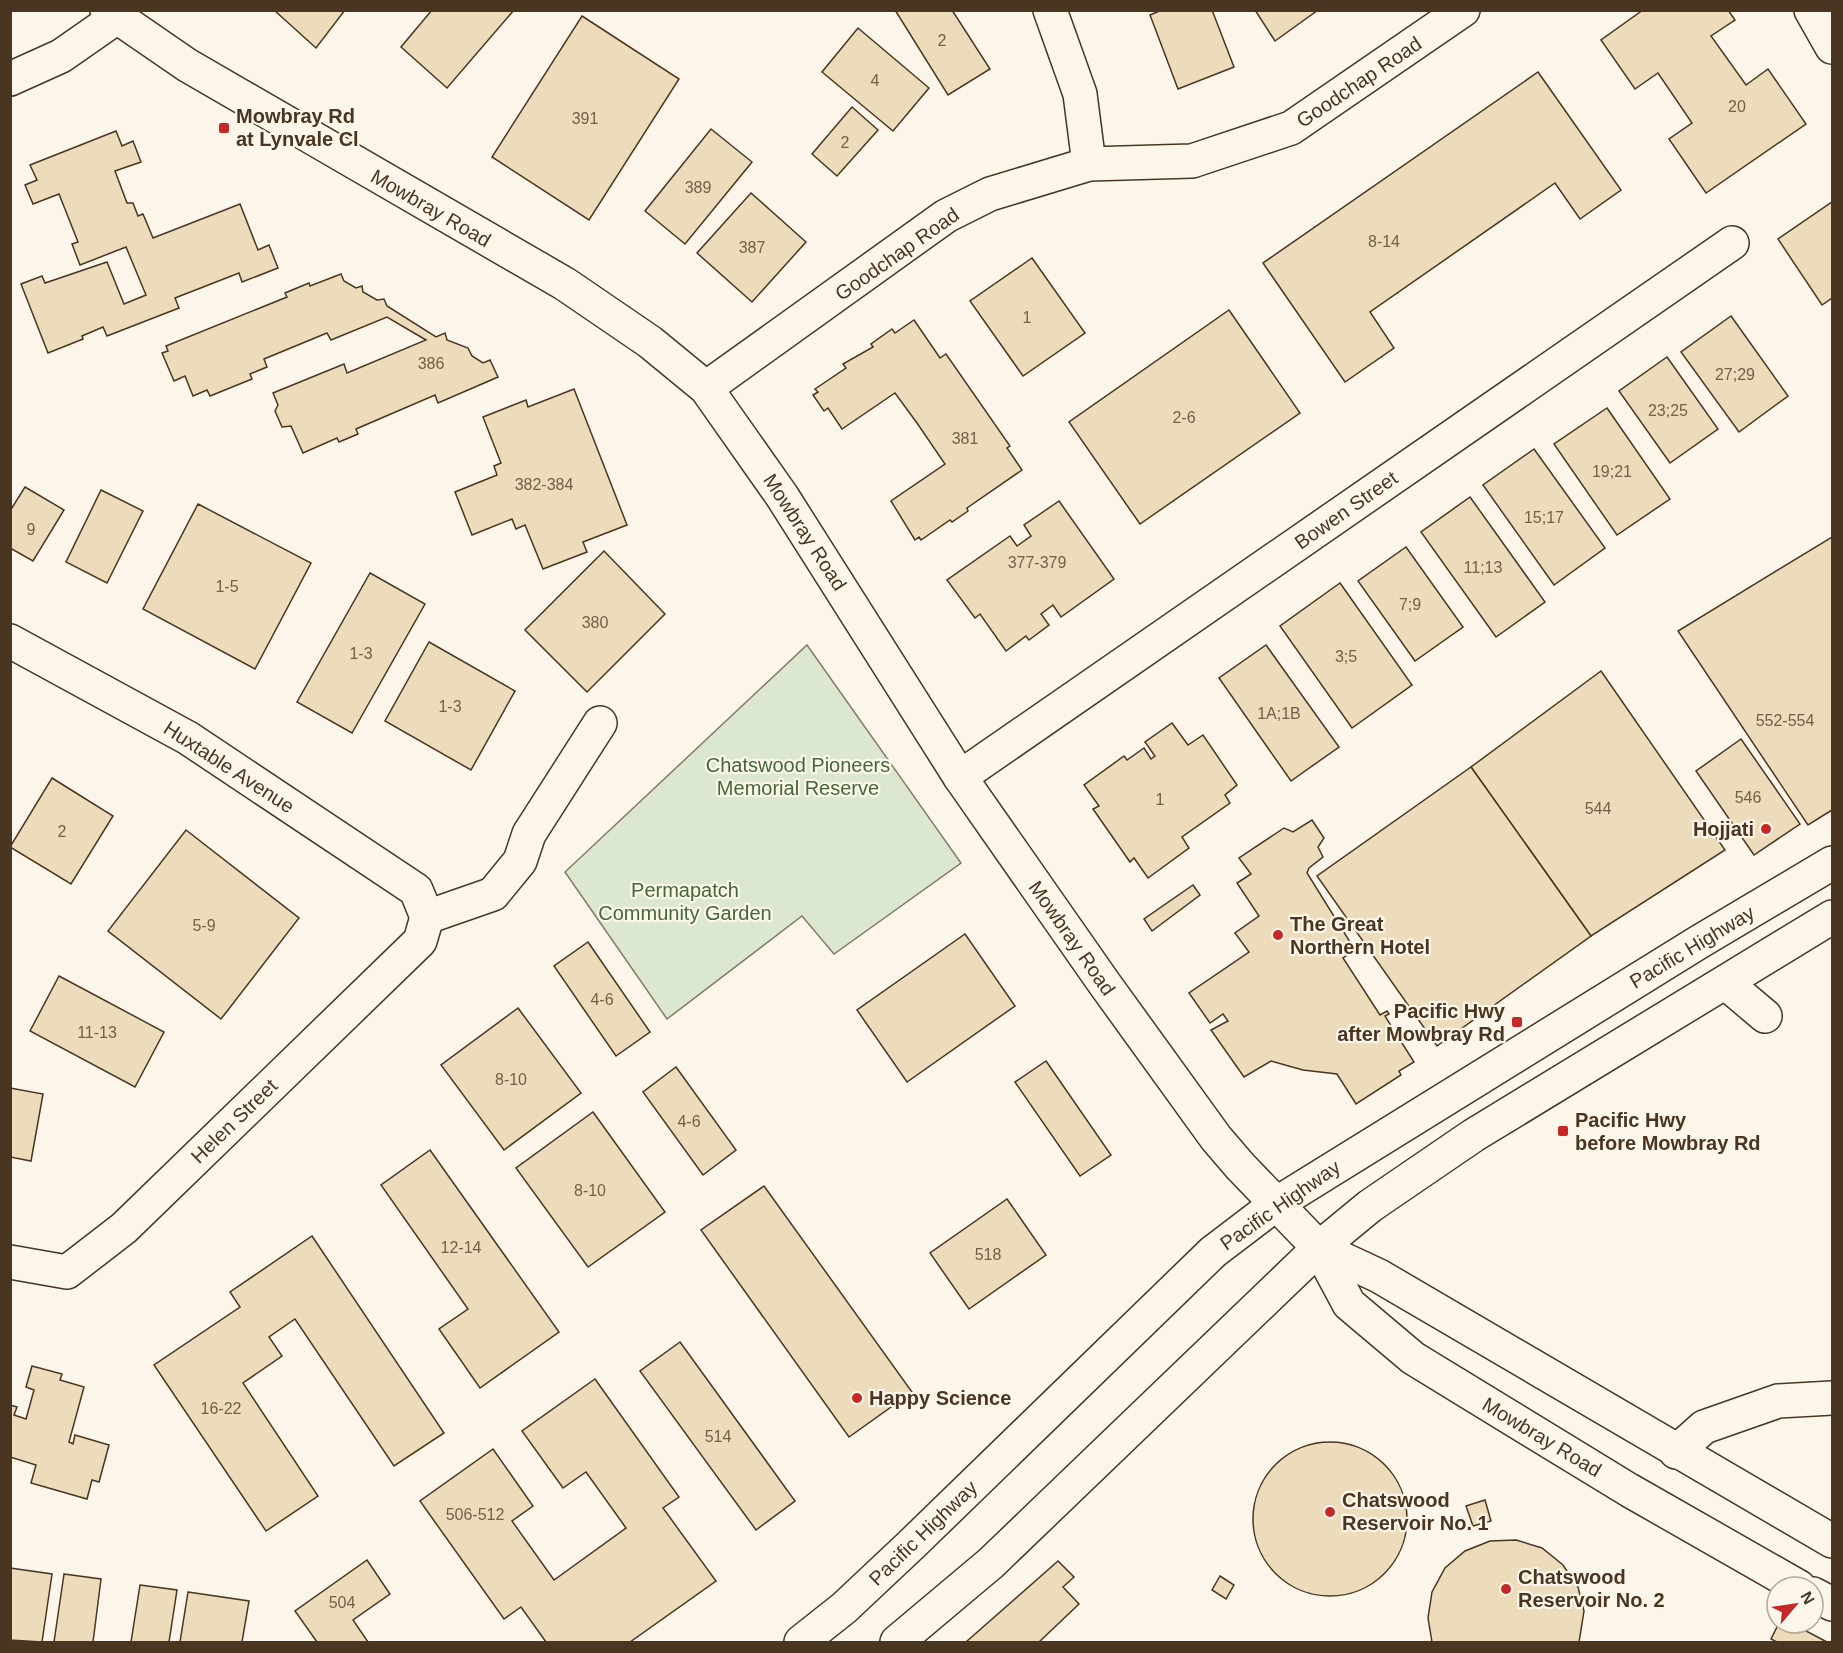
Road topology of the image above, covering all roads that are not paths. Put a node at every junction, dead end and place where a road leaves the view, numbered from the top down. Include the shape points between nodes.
1 (1050, 10) edge
2 (1463, 10) edge
3 (1811, 10) edge
4 (112, 14) edge
5 (1833, 48) edge
6 (10, 79) edge
7 (1089, 164) junction
8 (1732, 243) dead end
9 (706, 388) junction
10 (10, 641) edge
11 (600, 723) dead end
12 (960, 777) junction
13 (1833, 863) edge
14 (1833, 916) edge
15 (428, 917) junction
16 (1726, 983) junction
17 (1765, 1016) dead end
18 (1276, 1204) junction
19 (1320, 1248) junction
20 (10, 1262) edge
21 (1833, 1398) edge
22 (1676, 1452) junction
23 (1833, 1541) edge
24 (1778, 1575) edge
25 (801, 1642) edge
26 (897, 1642) edge

1 - 7 main road via 1080,94
2 - 7 main road, Goodchap Road via 1291,128 1192,161
3 - 5 main road
4 - 6 main road via 61,56
4 - 9 main road, Mowbray Road via 187,65 565,284 650,342
7 - 9 main road, Goodchap Road via 990,194 946,216
8 - 12 main road, Bowen Street
9 - 12 main road, Mowbray Road via 782,496
10 - 15 main road, Huxtable Avenue via 188,738 416,890
11 - 15 main road via 529,834 520,861 493,894
12 - 18 main road, Mowbray Road via 1210,1129
13 - 18 main road, Pacific Highway
14 - 16 main road
15 - 20 main road, Helen Street via 420,941 124,1228 67,1272
16 - 17 main road
16 - 19 main road via 1474,1135 1370,1206
18 - 19 main road, Mowbray Road
18 - 25 main road, Pacific Highway via 1213,1252 911,1545
19 - 22 main road, Mowbray Road via 1379,1276
19 - 24 main road, Mowbray Road via 1349,1304 1413,1358 1629,1490
19 - 26 main road via 991,1563
21 - 22 main road via 1778,1401 1704,1427
22 - 23 main road, Mowbray Road

